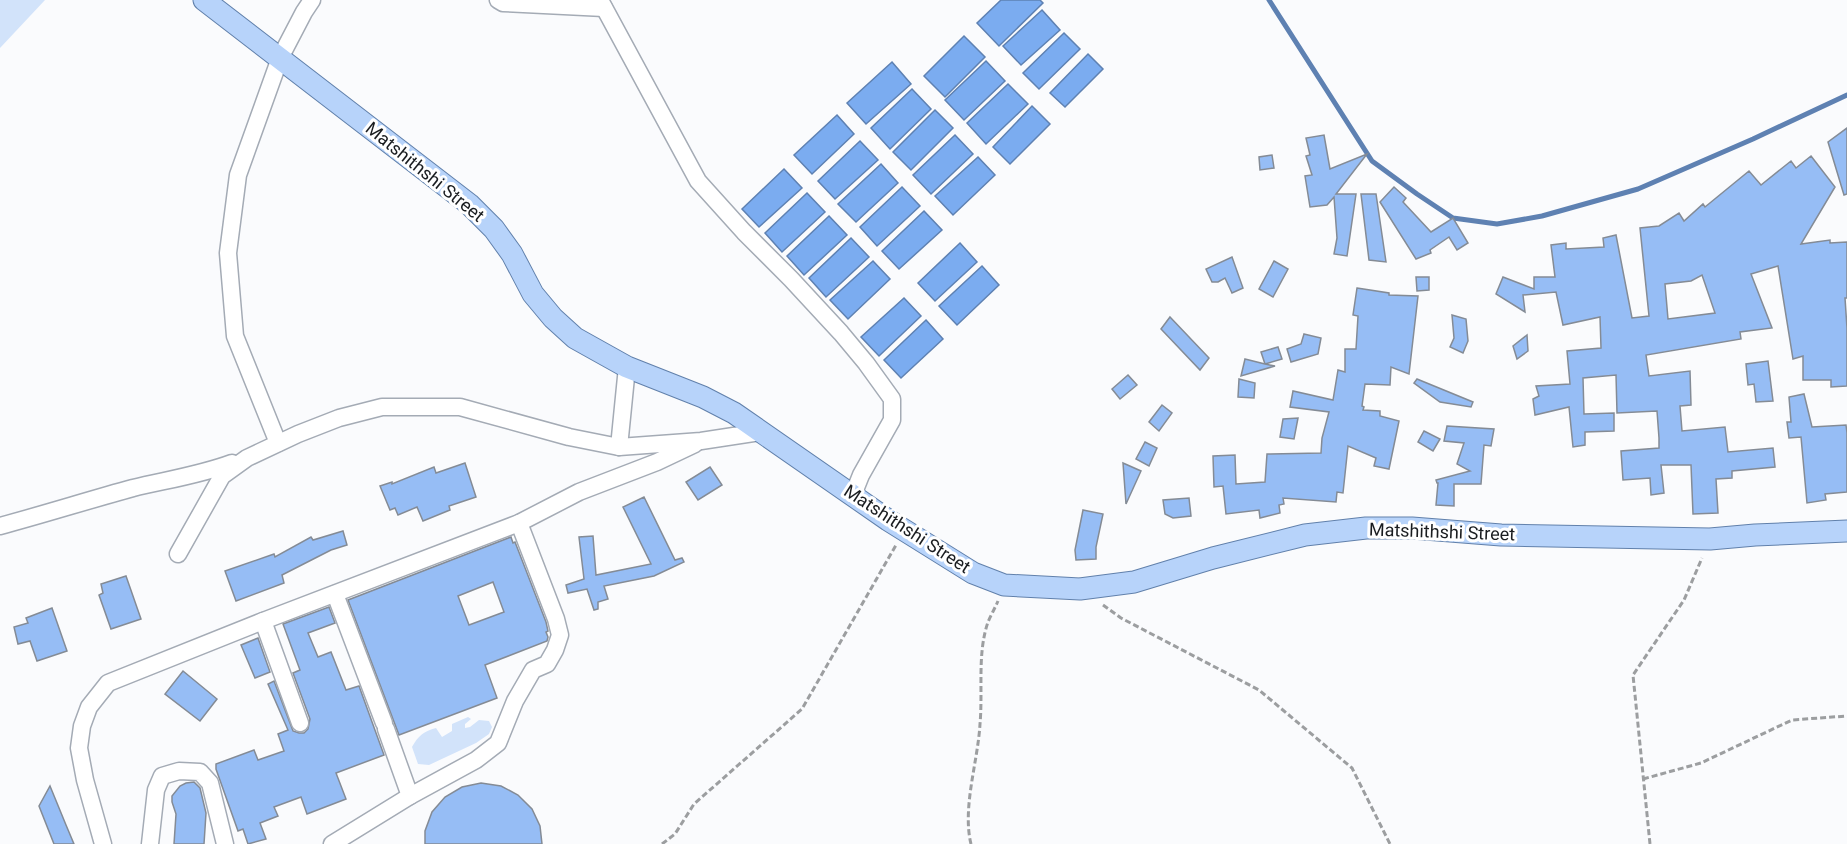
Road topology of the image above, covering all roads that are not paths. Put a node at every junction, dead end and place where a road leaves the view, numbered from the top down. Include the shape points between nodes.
1 (204, 0) edge
2 (312, 0) edge
3 (498, 0) edge
4 (602, 4) edge
5 (280, 58) junction
6 (627, 368) junction
7 (760, 432) junction
8 (701, 441) junction
9 (278, 444) junction
10 (619, 447) junction
11 (247, 458) junction
12 (853, 495) junction
13 (519, 523) junction
14 (0, 526) edge
15 (1847, 531) edge
16 (178, 554) dead end
17 (335, 594) junction
18 (263, 621) junction
19 (300, 723) dead end
20 (410, 796) junction
21 (103, 844) edge
22 (150, 844) edge
23 (225, 844) edge
24 (332, 844) edge

1 - 5 main road, Matshithshi Street
2 - 5 lane
3 - 4 lane
4 - 12 lane via 698,181 841,333 891,399 892,420
5 - 6 main road, Matshithshi Street via 469,204 494,229 533,294 553,318 575,338
5 - 9 lane via 238,175 228,253 235,336
6 - 7 main road, Matshithshi Street via 703,397
6 - 10 lane
7 - 8 lane
7 - 12 main road, Matshithshi Street
8 - 10 lane
8 - 13 lane via 579,492
9 - 10 lane via 339,418 382,407 460,407
9 - 11 lane
11 - 14 lane
11 - 16 lane via 222,476
12 - 15 main road, Matshithshi Street via 973,573 1004,585 1080,589 1134,582 1305,535 1366,528 1710,539
13 - 17 lane
13 - 20 lane via 556,619 560,635 555,650 547,664 533,670 498,743 476,760
17 - 18 lane
17 - 20 lane
18 - 19 lane
18 - 21 lane via 108,683 89,707 80,748
20 - 24 lane
22 - 23 lane via 156,790 162,776 179,771 200,772 210,783

